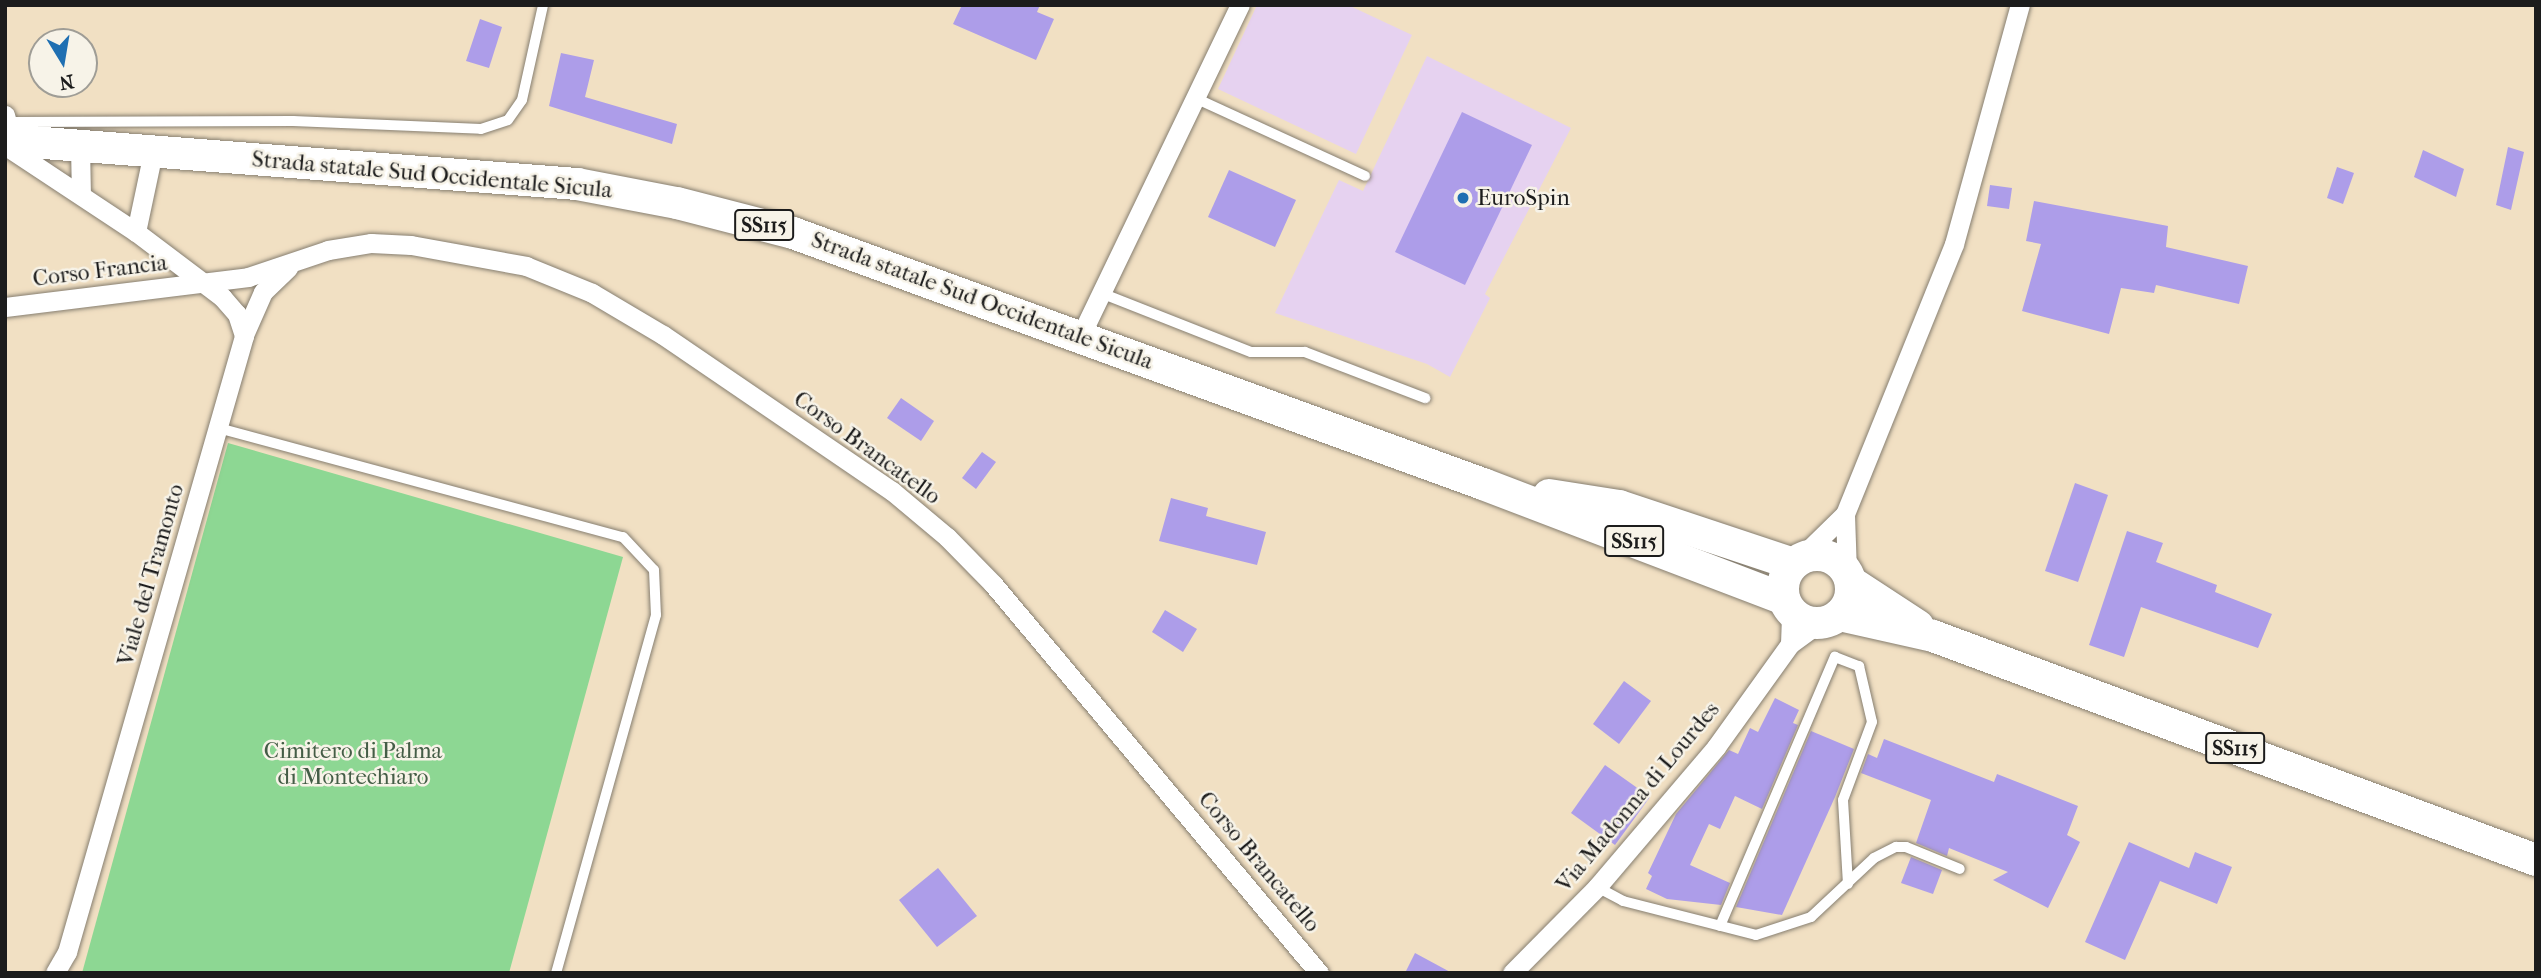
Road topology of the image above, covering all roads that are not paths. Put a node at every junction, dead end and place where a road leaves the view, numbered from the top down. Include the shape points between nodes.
1 (543, 5) edge
2 (1240, 5) edge
3 (2020, 5) edge
4 (1195, 98) junction
5 (8, 132) edge
6 (80, 145) junction
7 (153, 152) junction
8 (1365, 176) dead end
9 (81, 195) junction
10 (136, 232) junction
11 (308, 256) junction
12 (200, 279) junction
13 (1101, 293) junction
14 (5, 307) edge
15 (244, 336) junction
16 (1080, 337) junction
17 (1425, 398) dead end
18 (218, 428) junction
19 (1483, 484) junction
20 (1845, 514) junction
21 (1796, 562) junction
22 (1849, 577) junction
23 (1808, 612) junction
24 (1933, 636) junction
25 (1790, 644) junction
26 (2536, 860) edge
27 (1960, 869) dead end
28 (1848, 884) junction
29 (1597, 887) junction
30 (1720, 926) junction
31 (55, 973) edge
32 (556, 973) edge
33 (1320, 973) edge
34 (1512, 973) edge

1 - 5 lane via 522,100 508,120 481,129 293,121
2 - 4 street
3 - 20 street via 1954,244
4 - 8 lane
4 - 13 street
5 - 6 main road, Strada statale Sud Occidentale Sicula / SS115
5 - 9 street
6 - 7 main road, Strada statale Sud Occidentale Sicula / SS115
6 - 9 street
7 - 10 street
7 - 16 main road, Strada statale Sud Occidentale Sicula / SS115 via 577,184 677,203 793,233
9 - 10 street
10 - 12 street
11 - 12 street, Corso Francia via 248,277
11 - 15 street, Viale del Tramonto via 284,270 263,292
11 - 33 street, Corso Brancatello via 349,245 391,243 526,266 592,293 663,335 892,491 993,584
12 - 14 street, Corso Francia via 137,294
12 - 15 street via 231,305
13 - 16 street
13 - 17 lane via 1251,352 1306,352
15 - 18 street, Viale del Tramonto
16 - 19 main road, Strada statale Sud Occidentale Sicula / SS115
18 - 31 street, Viale del Tramonto via 68,952
18 - 32 lane via 623,537 654,570 656,615
19 - 21 main road, Strada statale Sud Occidentale Sicula / SS115 via 1619,506
19 - 23 main road, Strada statale Sud Occidentale Sicula / SS115
20 - 21 street
20 - 22 street
21 - 22 main road, Strada statale Sud Occidentale Sicula / SS115 via 1825,555
21 - 23 main road via 1785,577
22 - 23 main road via 1849,601
22 - 24 main road, Strada statale Sud Occidentale Sicula / SS115
23 - 24 main road, Strada statale Sud Occidentale Sicula / SS115
23 - 25 street
23 - 25 street, Via Madonna di Lourdes
24 - 26 main road, Strada statale Sud Occidentale Sicula / SS115
25 - 29 street, Via Madonna di Lourdes via 1716,747
27 - 28 lane via 1896,847 1874,858
28 - 30 lane via 1811,917 1783,930 1756,934
28 - 30 lane via 1843,800 1872,722 1859,666 1835,657
29 - 30 lane via 1623,901
29 - 34 street, Via Madonna di Lourdes

